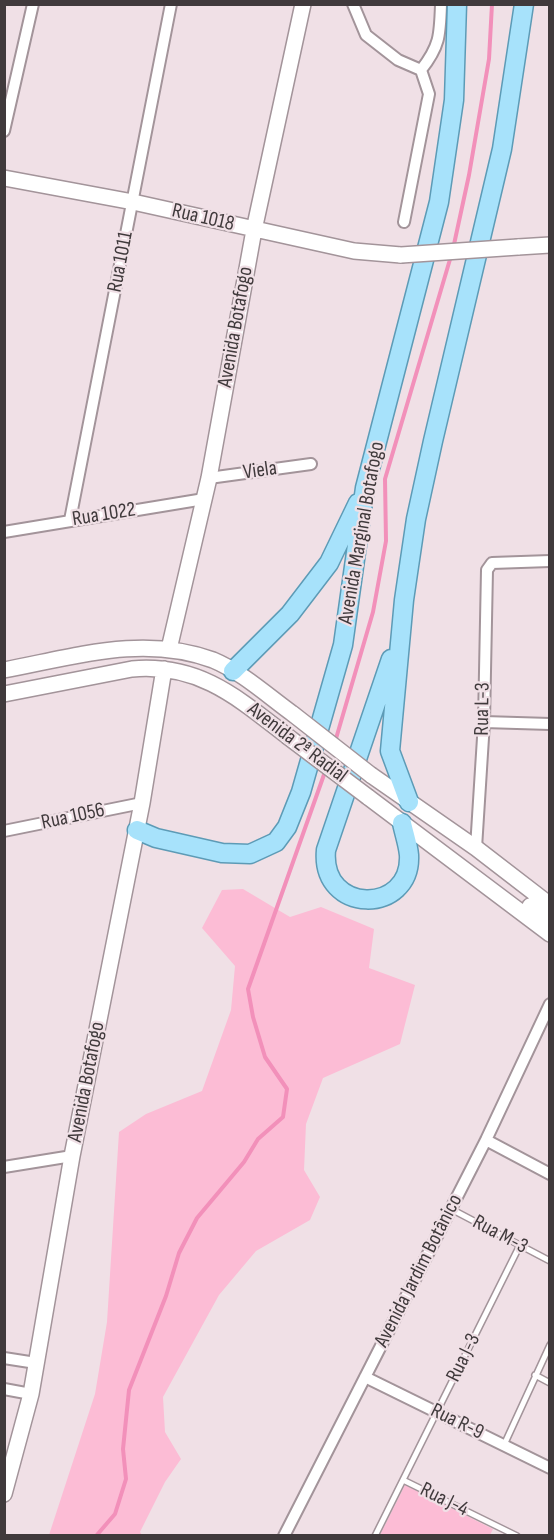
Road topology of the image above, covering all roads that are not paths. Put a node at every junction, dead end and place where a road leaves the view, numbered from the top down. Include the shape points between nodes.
1 (33, 4) edge
2 (171, 4) edge
3 (303, 4) edge
4 (353, 4) edge
5 (441, 4) edge
6 (457, 4) edge
7 (524, 4) edge
8 (421, 70) junction
9 (4, 132) edge
10 (4, 178) edge
11 (133, 201) junction
12 (404, 222) dead end
13 (254, 230) junction
14 (549, 244) edge
15 (311, 464) dead end
16 (209, 478) junction
17 (365, 488) junction
18 (204, 499) junction
19 (70, 520) junction
20 (4, 532) edge
21 (549, 561) edge
22 (399, 635) junction
23 (169, 649) junction
24 (164, 669) junction
25 (4, 670) edge
26 (233, 671) junction
27 (4, 694) edge
28 (484, 722) junction
29 (549, 723) edge
30 (409, 802) junction
31 (142, 803) junction
32 (402, 823) junction
33 (137, 830) junction
34 (5, 834) edge
35 (476, 848) junction
36 (510, 903) junction
37 (549, 905) edge
38 (549, 920) edge
39 (549, 934) edge
40 (549, 1004) edge
41 (486, 1140) junction
42 (72, 1156) junction
43 (4, 1167) edge
44 (549, 1174) edge
45 (451, 1209) junction
46 (520, 1245) junction
47 (549, 1261) edge
48 (549, 1346) edge
49 (4, 1358) edge
50 (36, 1363) junction
51 (535, 1375) junction
52 (365, 1377) junction
53 (549, 1383) edge
54 (4, 1389) edge
55 (31, 1394) junction
56 (437, 1412) junction
57 (504, 1445) junction
58 (549, 1468) edge
59 (403, 1480) junction
60 (4, 1494) edge
61 (501, 1528) junction
62 (284, 1536) edge
63 (375, 1536) edge
64 (497, 1536) edge
65 (517, 1536) edge

1 - 9 street
2 - 11 street, Rua 1011
3 - 13 street, Avenida Botafogo
4 - 8 street via 366,35 398,60
5 - 8 street via 440,40
6 - 17 main road, Avenida Marginal Botafogo via 454,100 439,202
7 - 22 main road via 502,149 430,452
8 - 12 street via 429,94
10 - 11 street, Rua 1018
11 - 13 street, Rua 1018
11 - 19 street, Rua 1011
13 - 14 street, Rua 1018, bridge via 354,251 401,255
13 - 16 street, Avenida Botafogo
15 - 16 street, Viela
16 - 18 street, Avenida Botafogo
17 - 26 main road via 329,563 290,614
17 - 33 main road, Avenida Marginal Botafogo via 343,645 301,792 287,826 276,842 250,854 222,853
18 - 19 street, Rua 1022
18 - 23 street, Avenida Botafogo
19 - 20 street, Rua 1022
21 - 28 street, Rua L-3 via 502,561 492,563 487,570
22 - 30 main road via 390,751
22 - 32 main road via 326,850 326,866 337,887 359,899 376,899 393,892 406,876 409,855
23 - 25 street, Avenida 2ª Radial via 129,646
23 - 26 street, Avenida 2ª Radial
24 - 27 street, Avenida 2ª Radial via 103,673
24 - 31 street, Avenida Botafogo
24 - 32 street, Avenida 2ª Radial, bridge via 201,677 233,694
26 - 30 street, Avenida 2ª Radial, bridge
28 - 29 street
28 - 35 street, Rua L-3
30 - 35 street, Avenida 2ª Radial
31 - 33 street, Avenida Botafogo
31 - 34 street, Rua 1056
32 - 36 street, Avenida 2ª Radial
33 - 42 street, Avenida Botafogo
35 - 37 street, Avenida 2ª Radial
36 - 38 street via 524,901
36 - 39 street, Avenida 2ª Radial
40 - 41 street, Avenida Jardim Botânico
41 - 44 street
41 - 45 street, Avenida Jardim Botânico
42 - 43 street
42 - 50 street, Avenida Botafogo
45 - 46 lane, Rua M-3
45 - 52 street, Avenida Jardim Botânico
46 - 47 lane, Rua M-3
46 - 56 lane, Rua J-3
48 - 51 lane
49 - 50 street
50 - 55 street, Avenida Botafogo
51 - 53 lane
51 - 57 lane
52 - 56 street, Rua R-9
52 - 62 street, Avenida Jardim Botânico
54 - 55 street
55 - 60 street, Avenida Botafogo
56 - 57 street, Rua R-9
56 - 59 lane, Rua J-3
57 - 58 street, Rua R-9
59 - 61 lane, Rua J-4
59 - 63 lane, Rua J-3
61 - 64 lane
61 - 65 lane, Rua J-4

